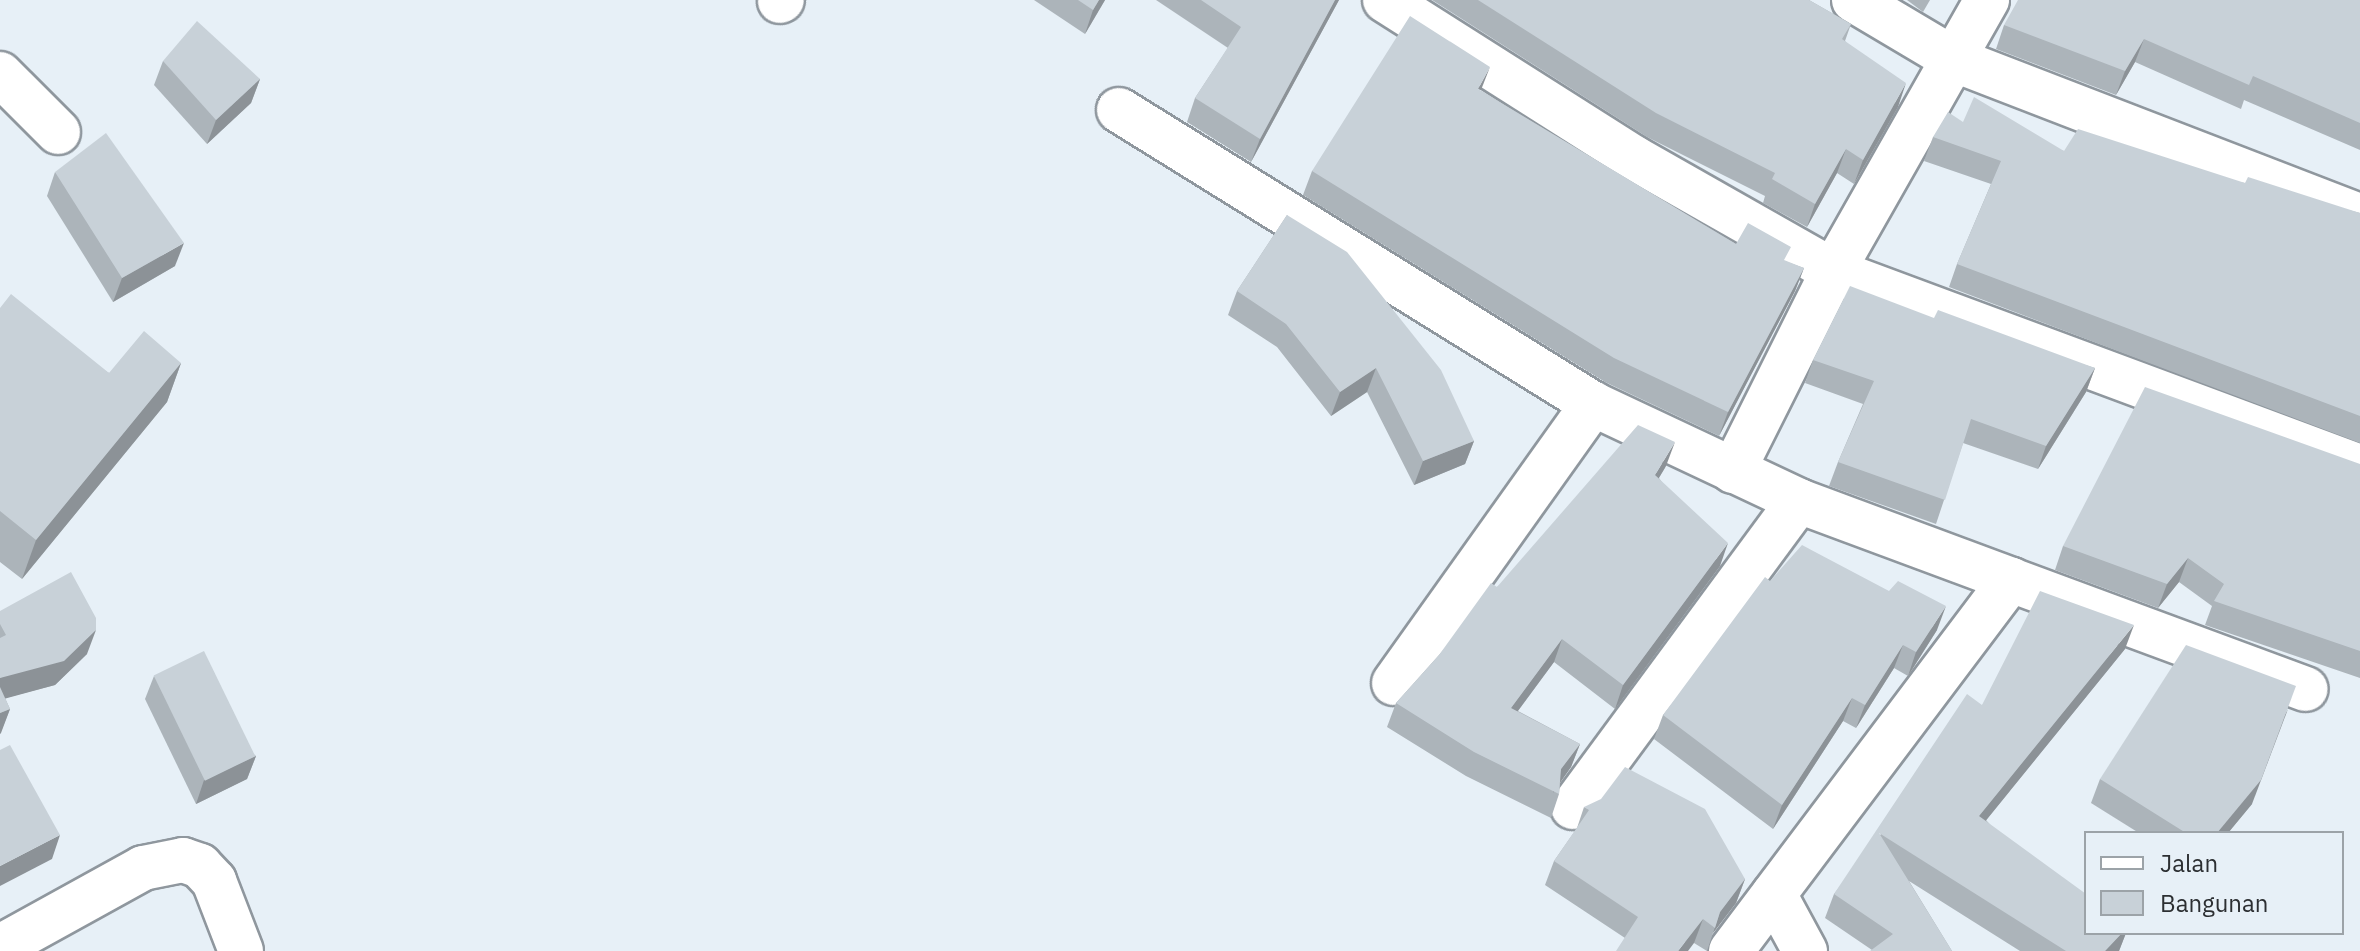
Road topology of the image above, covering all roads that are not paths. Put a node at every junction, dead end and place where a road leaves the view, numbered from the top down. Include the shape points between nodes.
1 (1385, 0) edge
2 (1854, 0) edge
3 (1987, 0) edge
4 (1955, 60) junction
5 (0, 74) edge
6 (1119, 110) dead end
7 (58, 132) dead end
8 (2360, 216) edge
9 (1833, 271) junction
10 (1593, 404) junction
11 (2360, 467) edge
12 (1733, 471) junction
13 (1799, 501) junction
14 (2011, 580) junction
15 (1394, 683) dead end
16 (2305, 689) dead end
17 (1573, 807) dead end
18 (1774, 894) junction
19 (0, 947) edge
20 (241, 951) edge
21 (1731, 951) edge
22 (1805, 951) edge

1 - 9 street via 1634,158
2 - 4 street
3 - 4 street
4 - 8 street
4 - 9 street
5 - 7 street
6 - 10 street
9 - 11 street
9 - 12 street
10 - 12 street
10 - 15 street
12 - 13 street
13 - 14 street
13 - 17 street
14 - 16 street
14 - 18 street
18 - 21 street
18 - 22 street
19 - 20 street via 143,868 183,860 200,866 214,881

